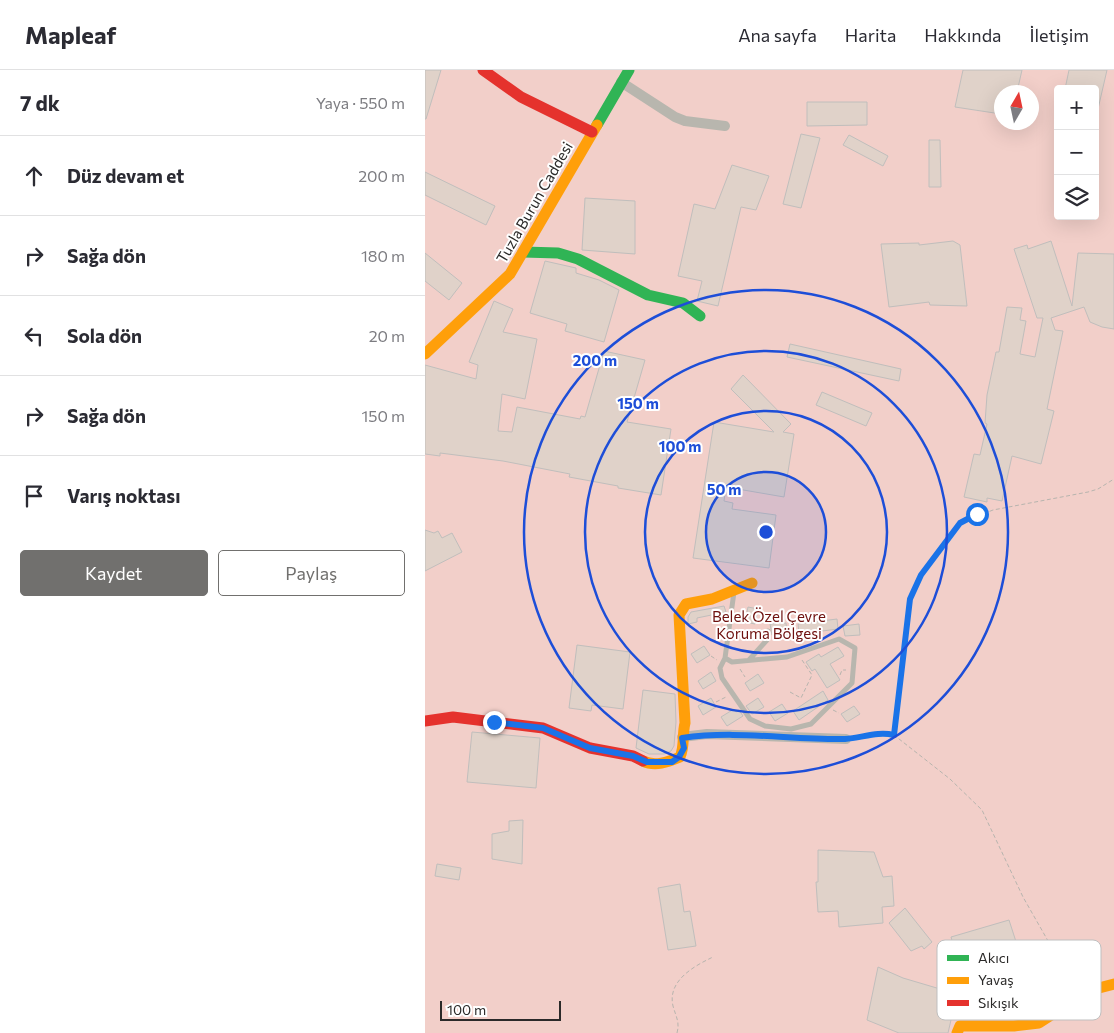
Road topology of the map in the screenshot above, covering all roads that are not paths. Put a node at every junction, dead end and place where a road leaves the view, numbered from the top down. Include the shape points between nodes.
1 (483, 70) edge
2 (629, 70) edge
3 (621, 82) junction
4 (725, 126) dead end
5 (592, 132) junction
6 (523, 252) junction
7 (700, 316) dead end
8 (425, 354) edge
9 (752, 584) dead end
10 (734, 592) junction
11 (767, 631) dead end
12 (725, 658) junction
13 (749, 660) junction
14 (425, 721) edge
15 (682, 738) junction
16 (846, 739) road end
17 (1114, 984) edge
18 (1101, 987) edge
19 (1044, 1020) edge
20 (957, 1033) edge

1 - 5 street via 515,93
2 - 3 street, Tuzla Burun Caddesi
3 - 4 street via 675,117
3 - 5 street, Tuzla Burun Caddesi
5 - 6 street, Tuzla Burun Caddesi
6 - 7 street via 550,252 578,258 648,295 683,303
6 - 8 street, Tuzla Burun Caddesi via 505,280
9 - 10 street
10 - 12 lane
10 - 15 street via 686,604 679,615 685,696
11 - 13 lane via 767,640
12 - 13 lane via 732,662
12 - 13 lane via 720,668 722,678 749,719 765,726 797,728 811,724 852,682 855,648 839,639 787,657
14 - 15 street via 453,717 543,728 590,748 647,762 672,762 684,748
15 - 16 street via 707,734
17 - 18 street
19 - 20 street via 1014,1026 960,1026

